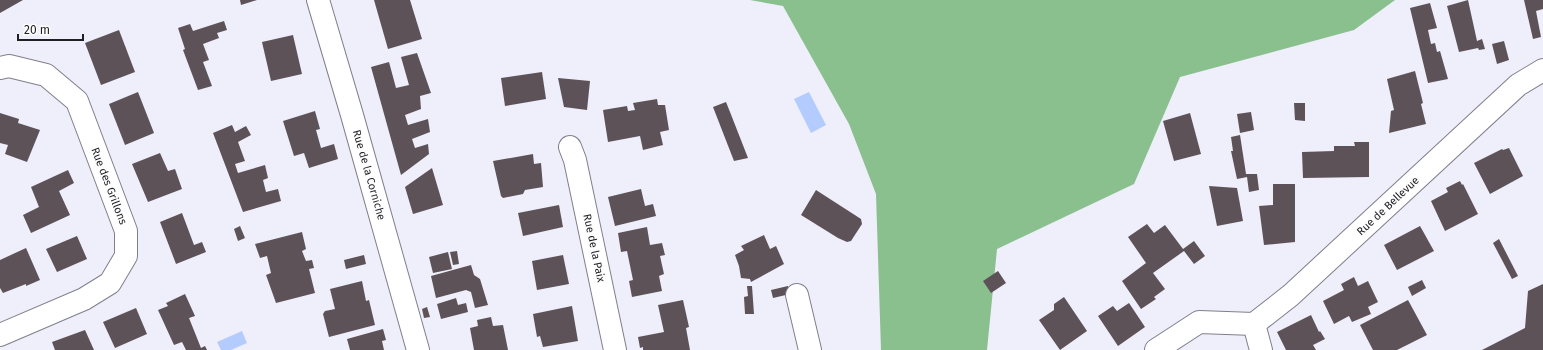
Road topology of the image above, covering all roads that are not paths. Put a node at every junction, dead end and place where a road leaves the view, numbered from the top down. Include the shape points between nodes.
1 (318, 0) edge
2 (0, 68) edge
3 (1543, 70) edge
4 (570, 147) dead end
5 (797, 295) dead end
6 (1254, 324) junction
7 (0, 335) edge
8 (418, 350) edge
9 (615, 350) edge
10 (810, 350) edge
11 (1156, 350) edge
12 (1262, 350) edge

1 - 8 street, Rue de la Corniche
2 - 7 street, Rue des Grillons via 9,66 46,75 77,101 126,232 126,256 110,283 84,299
3 - 6 street, Rue de Bellevue via 1518,85 1291,295
4 - 9 street, Rue de la Paix via 575,160
5 - 10 street
6 - 11 street via 1199,322
6 - 12 street

